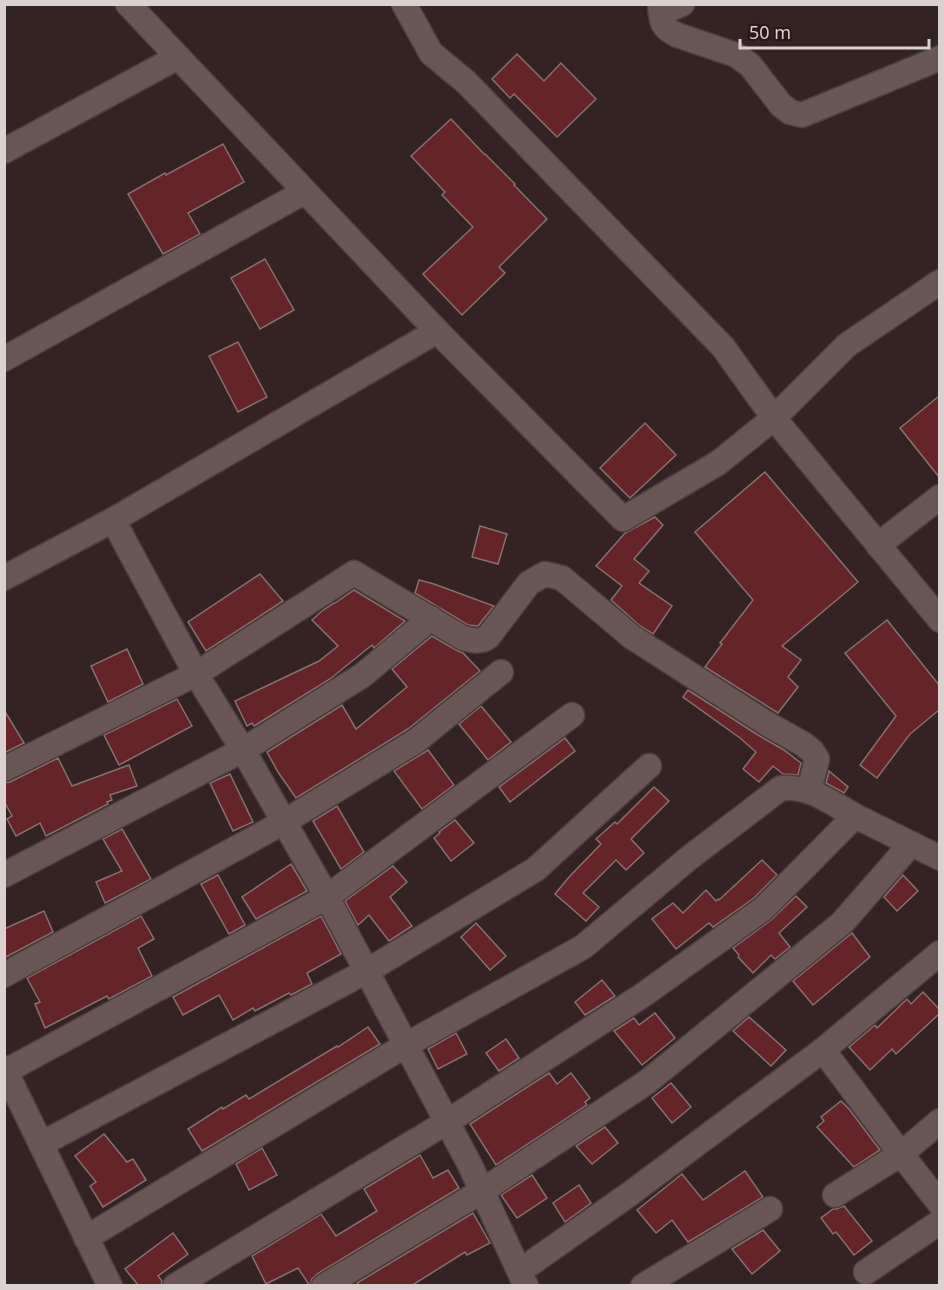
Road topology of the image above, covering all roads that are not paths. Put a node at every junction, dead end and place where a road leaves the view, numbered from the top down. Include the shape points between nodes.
1 (128, 4) edge
2 (404, 4) edge
3 (667, 7) edge
4 (178, 57) junction
5 (939, 58) edge
6 (4, 151) edge
7 (304, 192) junction
8 (939, 282) edge
9 (437, 331) junction
10 (4, 359) edge
11 (774, 418) junction
12 (939, 497) edge
13 (113, 520) junction
14 (878, 545) junction
15 (4, 578) edge
16 (431, 618) junction
17 (939, 620) edge
18 (501, 672) dead end
19 (196, 674) junction
20 (572, 715) dead end
21 (243, 750) junction
22 (649, 766) dead end
23 (4, 769) edge
24 (809, 791) junction
25 (855, 816) junction
26 (285, 822) junction
27 (910, 844) junction
28 (939, 858) edge
29 (4, 875) edge
30 (327, 897) junction
31 (939, 953) edge
32 (367, 972) junction
33 (4, 975) edge
34 (406, 1045) junction
35 (823, 1050) junction
36 (5, 1070) edge
37 (939, 1121) edge
38 (447, 1122) junction
39 (41, 1144) junction
40 (901, 1154) junction
41 (482, 1191) junction
42 (835, 1195) dead end
43 (939, 1204) edge
44 (770, 1209) dead end
45 (939, 1222) edge
46 (86, 1238) junction
47 (866, 1272) dead end
48 (523, 1278) edge
49 (111, 1286) edge
50 (175, 1286) edge
51 (324, 1286) edge
52 (643, 1286) edge

1 - 4 street
2 - 11 street via 431,53 466,81 723,347
3 - 5 street via 661,22 668,31 736,55 750,65 781,105 802,116
4 - 6 street
4 - 7 street
7 - 9 street
7 - 10 street
8 - 11 street via 847,345
9 - 11 street via 623,519 718,463
9 - 13 street
11 - 14 street
12 - 14 street
13 - 15 street
13 - 19 street
14 - 17 street
16 - 19 street via 354,573
16 - 21 street via 363,675
16 - 24 street via 463,638 483,640 529,583 545,574 562,578 632,637 812,751 817,759
18 - 26 street via 416,741
19 - 21 street
19 - 23 street
20 - 30 street
21 - 26 street
21 - 29 street
22 - 32 street via 536,869
24 - 25 street
24 - 34 street via 781,788 689,858 583,947
25 - 27 street
25 - 38 street via 763,909 643,995
26 - 30 street
26 - 33 street
27 - 28 street
27 - 41 street via 843,923 756,995 646,1082
30 - 32 street
30 - 36 street
31 - 35 street
32 - 34 street
32 - 39 street
34 - 38 street
34 - 46 street
35 - 40 street
35 - 48 street
36 - 39 street
37 - 40 street
38 - 41 street
38 - 50 street
39 - 46 street
40 - 42 street
40 - 43 street
41 - 48 street
41 - 51 street
44 - 52 street
45 - 47 street
46 - 49 street

